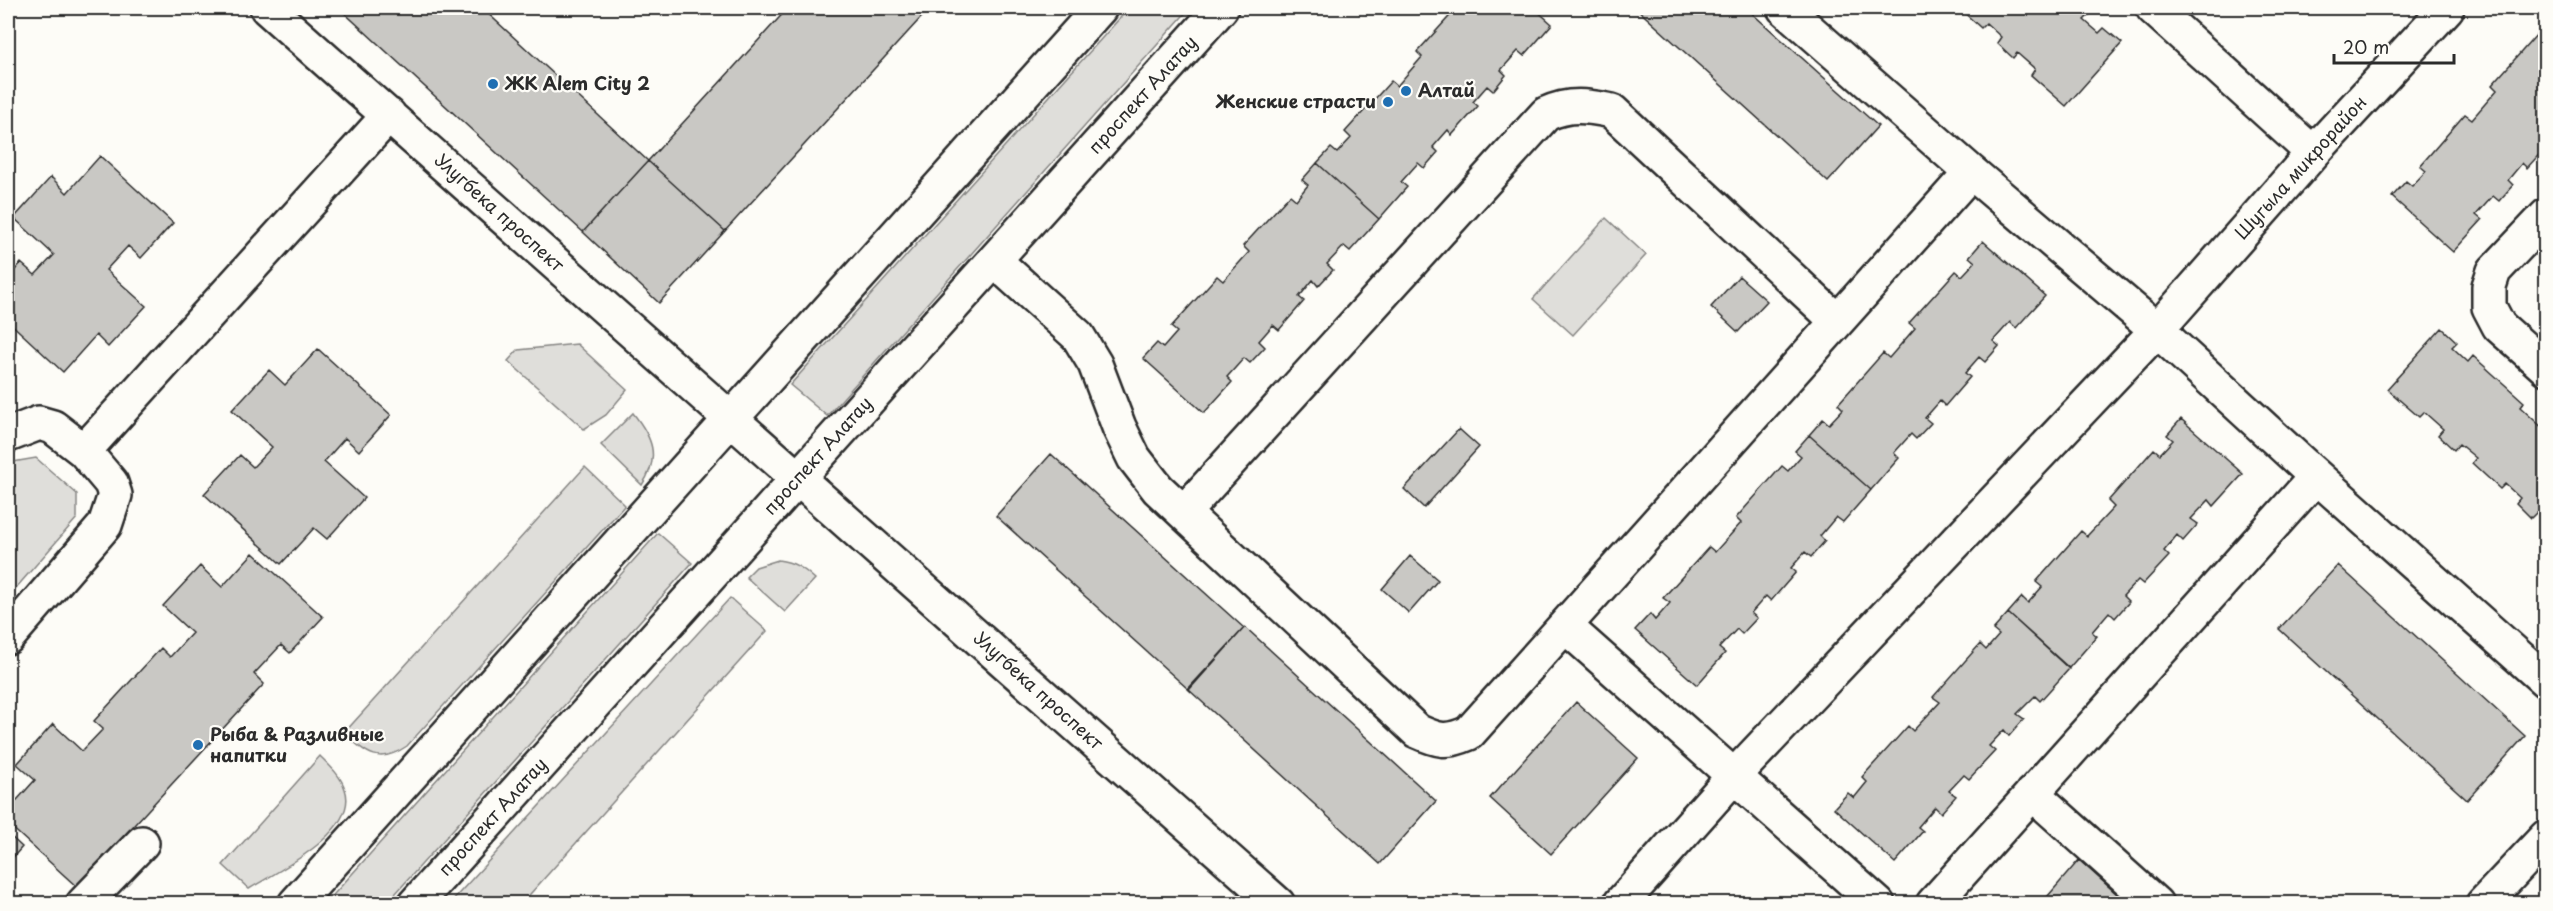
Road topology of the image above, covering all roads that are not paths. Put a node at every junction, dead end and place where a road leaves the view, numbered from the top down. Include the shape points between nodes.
1 (267, 8) edge
2 (1100, 8) edge
3 (1221, 8) edge
4 (1784, 8) edge
5 (2153, 8) edge
6 (2447, 8) edge
7 (389, 115) junction
8 (2313, 153) junction
9 (1971, 171) junction
10 (2546, 216) edge
11 (994, 261) junction
12 (1837, 321) junction
13 (2157, 330) junction
14 (2546, 368) edge
15 (731, 418) junction
16 (8, 435) edge
17 (84, 451) junction
18 (2316, 477) junction
19 (798, 478) junction
20 (1184, 512) junction
21 (1565, 626) junction
22 (8, 637) edge
23 (2546, 681) edge
24 (1733, 777) junction
25 (2032, 793) junction
26 (2546, 837) edge
27 (142, 843) dead end
28 (83, 903) edge
29 (295, 903) edge
30 (415, 903) edge
31 (1278, 903) edge
32 (1621, 903) edge
33 (1878, 903) edge
34 (1933, 903) edge
35 (2157, 903) edge
36 (2483, 903) edge

1 - 7 street, Улугбека проспект
2 - 15 street
3 - 11 street, проспект Алатау
4 - 9 street
5 - 8 street
6 - 8 street, Шугыла микрорайон
7 - 15 street, Улугбека проспект
7 - 17 street
8 - 13 street, Шугыла микрорайон
9 - 12 street
9 - 13 street
10 - 14 street via 2494,272 2489,286 2489,307 2499,326
11 - 19 street, проспект Алатау
11 - 20 street via 1078,336 1095,364 1134,458 1158,489
12 - 20 street via 1612,111 1561,107 1546,114
12 - 21 street
13 - 18 street
13 - 24 street, Шугыла микрорайон
15 - 19 street, Улугбека проспект
15 - 29 street
16 - 17 street via 39,423 53,427
17 - 22 street via 111,483 115,495 109,517
18 - 23 street
18 - 25 street
19 - 30 street, проспект Алатау
19 - 31 street, Улугбека проспект
20 - 21 street via 1418,731 1436,740 1452,740 1469,733
21 - 24 street
24 - 32 street, Шугыла микрорайон
24 - 33 street
25 - 34 street
25 - 35 street
26 - 36 street
27 - 28 street

